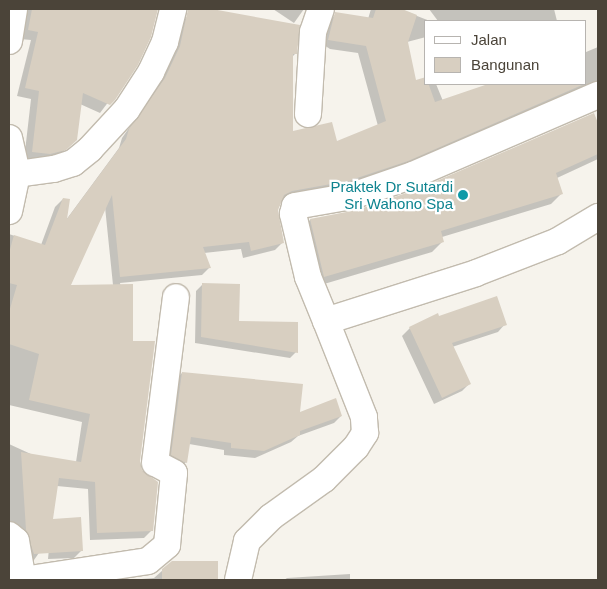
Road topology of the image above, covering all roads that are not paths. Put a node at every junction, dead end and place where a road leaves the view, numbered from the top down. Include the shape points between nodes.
1 (14, 9) edge
2 (173, 9) edge
3 (321, 9) edge
4 (9, 41) edge
5 (598, 95) edge
6 (308, 114) dead end
7 (9, 138) edge
8 (17, 174) junction
9 (9, 212) edge
10 (598, 217) edge
11 (176, 297) dead end
12 (326, 321) junction
13 (9, 535) edge
14 (23, 580) edge
15 (238, 580) edge

1 - 4 street
2 - 8 street via 165,42 151,72 127,108 90,150 73,163
3 - 6 street via 312,32
5 - 12 street via 413,175 352,196 295,206 293,214 308,277
7 - 8 street
8 - 9 street
10 - 12 street via 558,241 476,273
11 - 14 street via 155,463 174,473 167,545 148,561
12 - 15 street via 364,417 364,433 356,447 324,479 271,517 247,541
13 - 14 street via 16,541

